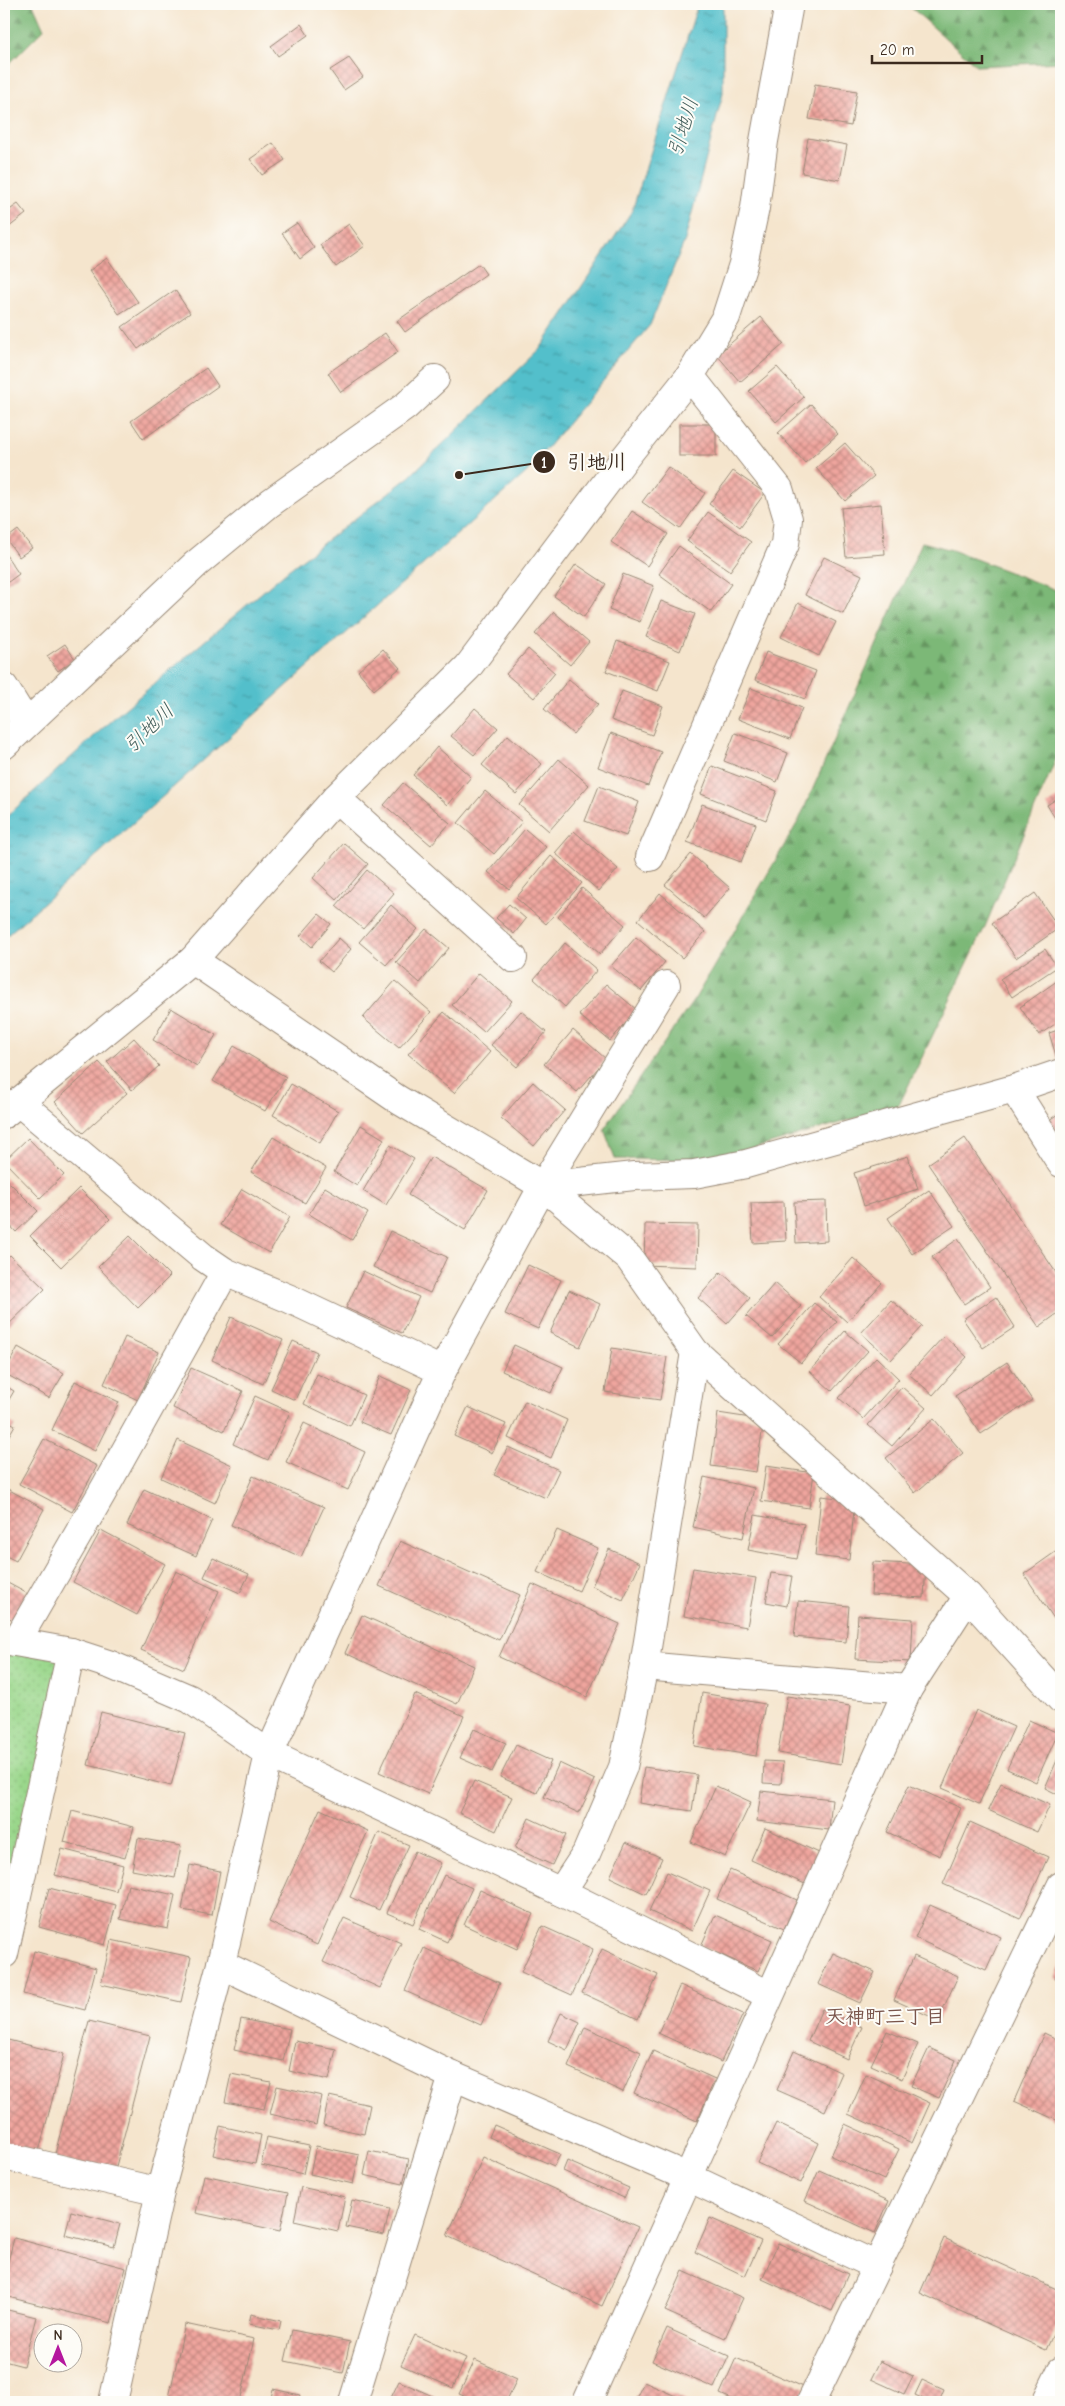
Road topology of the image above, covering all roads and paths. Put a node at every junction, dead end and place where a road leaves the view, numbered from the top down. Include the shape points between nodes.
1 (789, 4) edge
2 (690, 376) junction
3 (435, 379) dead end
4 (4, 687) edge
5 (26, 723) junction
6 (4, 745) edge
7 (336, 798) junction
8 (650, 857) dead end
9 (513, 958) dead end
10 (193, 960) junction
11 (666, 985) dead end
12 (1061, 1072) edge
13 (1014, 1089) junction
14 (12, 1109) edge
15 (1061, 1163) edge
16 (543, 1186) junction
17 (225, 1272) junction
18 (695, 1352) junction
19 (442, 1371) junction
20 (968, 1596) junction
21 (10, 1641) edge
22 (71, 1652) junction
23 (644, 1666) junction
24 (908, 1689) junction
25 (1061, 1699) edge
26 (269, 1754) junction
27 (1061, 1886) edge
28 (561, 1892) junction
29 (4, 1954) edge
30 (221, 1964) junction
31 (769, 1996) junction
32 (453, 2076) junction
33 (4, 2156) edge
34 (688, 2177) junction
35 (160, 2192) junction
36 (877, 2266) junction
37 (1061, 2371) edge
38 (113, 2402) edge
39 (354, 2402) edge
40 (587, 2402) edge
41 (811, 2402) edge
42 (1046, 2402) edge

1 - 2 street via 744,264 726,317
2 - 7 street via 468,667
2 - 8 street via 779,489 788,518 785,544
3 - 5 street via 406,406 270,503 204,558
4 - 5 street
5 - 6 street
7 - 9 street
7 - 10 street
10 - 14 street
10 - 16 street via 396,1098
11 - 16 street
12 - 13 street
13 - 15 street
13 - 16 street via 746,1164 694,1174 634,1176
14 - 17 street
16 - 18 street via 628,1258
16 - 19 street
17 - 19 street
17 - 21 street via 102,1493
18 - 20 street
18 - 23 street
19 - 26 street
20 - 24 street
20 - 25 street
21 - 22 street
22 - 26 street via 111,1665 190,1699
22 - 29 street
23 - 24 street
23 - 28 street via 623,1767 586,1854
24 - 31 street
26 - 28 street
26 - 30 street
27 - 36 street
28 - 31 street
30 - 32 street
30 - 35 street
31 - 34 street
32 - 34 street
32 - 39 street
33 - 35 street
34 - 36 street
34 - 40 street
35 - 38 street
36 - 41 street
37 - 42 street

